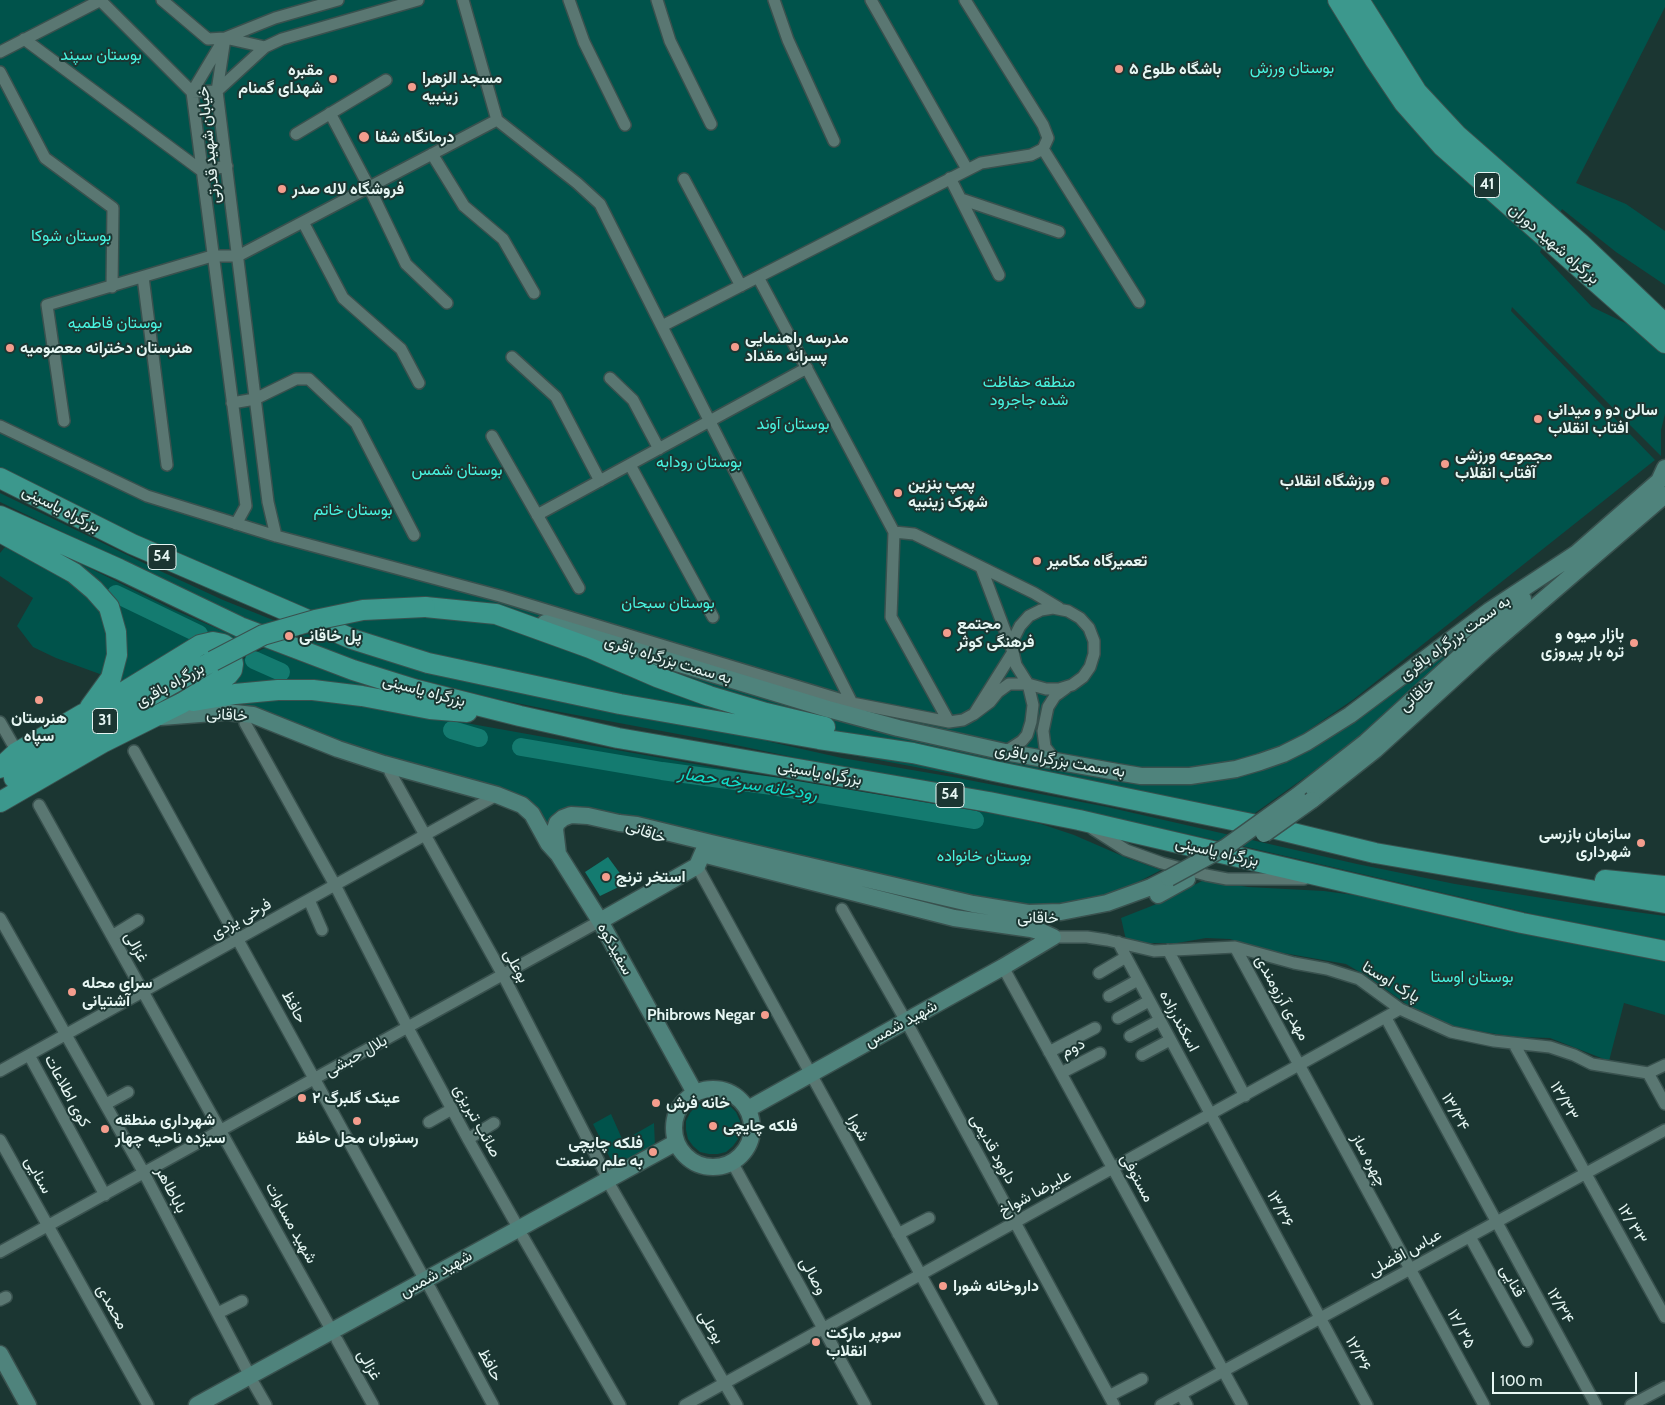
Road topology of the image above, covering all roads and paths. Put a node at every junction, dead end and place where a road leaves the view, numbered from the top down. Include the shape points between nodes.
1 (100, 0) edge
2 (162, 0) edge
3 (338, 0) edge
4 (463, 0) edge
5 (569, 0) edge
6 (657, 0) edge
7 (774, 0) edge
8 (871, 0) edge
9 (965, 0) edge
10 (1338, 0) edge
11 (1359, 0) edge
12 (410, 1) edge
13 (225, 38) junction
14 (24, 39) junction
15 (265, 48) junction
16 (0, 52) edge
17 (0, 72) edge
18 (386, 80) dead end
19 (217, 91) junction
20 (192, 92) junction
21 (330, 113) junction
22 (497, 120) junction
23 (711, 124) dead end
24 (625, 125) dead end
25 (296, 134) dead end
26 (834, 141) dead end
27 (1044, 149) junction
28 (432, 154) junction
29 (227, 166) junction
30 (967, 169) junction
31 (202, 171) junction
32 (950, 178) junction
33 (684, 179) dead end
34 (369, 187) junction
35 (961, 198) junction
36 (303, 222) junction
37 (1058, 232) dead end
38 (212, 256) junction
39 (238, 256) junction
40 (999, 275) dead end
41 (143, 277) junction
42 (758, 277) junction
43 (741, 286) junction
44 (112, 287) junction
45 (534, 293) dead end
46 (1139, 302) dead end
47 (446, 303) dead end
48 (1665, 324) edge
49 (662, 326) junction
50 (1665, 343) edge
51 (512, 358) dead end
52 (807, 368) junction
53 (610, 378) dead end
54 (419, 382) dead end
55 (256, 400) junction
56 (232, 403) junction
57 (64, 421) dead end
58 (710, 421) junction
59 (0, 426) edge
60 (492, 436) dead end
61 (659, 449) junction
62 (630, 464) junction
63 (167, 465) dead end
64 (0, 478) edge
65 (1663, 479) edge
66 (600, 481) junction
67 (537, 515) junction
68 (0, 516) edge
69 (236, 524) junction
70 (0, 532) edge
71 (894, 532) junction
72 (414, 535) dead end
73 (276, 536) junction
74 (1577, 553) junction
75 (981, 567) junction
76 (580, 588) dead end
77 (1063, 610) junction
78 (496, 614) junction
79 (713, 616) dead end
80 (1013, 652) junction
81 (1028, 684) junction
82 (1067, 686) junction
83 (182, 703) junction
84 (852, 703) junction
85 (83, 714) junction
86 (974, 714) junction
87 (520, 716) junction
88 (151, 718) junction
89 (0, 722) edge
90 (949, 722) junction
91 (245, 723) dead end
92 (12, 743) dead end
93 (134, 751) dead end
94 (1005, 752) junction
95 (914, 753) junction
96 (1056, 761) junction
97 (0, 768) edge
98 (390, 772) dead end
99 (0, 787) edge
100 (497, 795) junction
101 (1305, 798) junction
102 (0, 802) edge
103 (38, 804) dead end
104 (528, 810) joint
105 (619, 823) junction
106 (426, 834) junction
107 (704, 850) junction
108 (558, 854) junction
109 (697, 866) junction
110 (1489, 873) junction
111 (334, 885) junction
112 (1665, 886) edge
113 (309, 900) junction
114 (1665, 903) edge
115 (842, 908) dead end
116 (0, 918) edge
117 (138, 920) dead end
118 (600, 921) junction
119 (322, 930) dead end
120 (112, 936) junction
121 (1053, 937) junction
122 (238, 939) junction
123 (1118, 942) junction
124 (1235, 947) junction
125 (1168, 950) junction
126 (1665, 951) edge
127 (1126, 957) junction
128 (1003, 967) junction
129 (1099, 973) dead end
130 (503, 975) junction
131 (1138, 980) junction
132 (143, 991) junction
133 (1109, 996) dead end
134 (1149, 1001) junction
135 (1400, 1009) junction
136 (1118, 1018) dead end
137 (1386, 1018) junction
138 (1160, 1020) junction
139 (906, 1021) junction
140 (408, 1028) junction
141 (1095, 1028) dead end
142 (67, 1034) junction
143 (1130, 1036) dead end
144 (1170, 1040) junction
145 (1514, 1044) junction
146 (1049, 1052) junction
147 (1100, 1053) dead end
148 (29, 1055) junction
149 (1142, 1056) dead end
150 (1665, 1065) edge
151 (1300, 1066) junction
152 (0, 1071) edge
153 (1648, 1072) junction
154 (1061, 1073) junction
155 (810, 1074) junction
156 (315, 1079) junction
157 (128, 1092) dead end
158 (695, 1093) junction
159 (1245, 1096) junction
160 (106, 1104) junction
161 (1665, 1104) edge
162 (748, 1109) junction
163 (452, 1110) junction
164 (1211, 1115) junction
165 (429, 1122) dead end
166 (494, 1123) dead end
167 (1665, 1130) edge
168 (221, 1131) junction
169 (468, 1139) junction
170 (0, 1140) edge
171 (677, 1146) junction
172 (732, 1162) junction
173 (1113, 1169) junction
174 (144, 1173) junction
175 (1586, 1173) junction
176 (610, 1183) junction
177 (105, 1195) junction
178 (929, 1218) dead end
179 (1496, 1222) junction
180 (1015, 1223) junction
181 (48, 1226) junction
182 (521, 1233) junction
183 (898, 1234) junction
184 (1470, 1236) junction
185 (0, 1252) edge
186 (1410, 1269) junction
187 (920, 1275) junction
188 (427, 1284) junction
189 (242, 1301) dead end
190 (218, 1313) junction
191 (1665, 1317) edge
192 (1320, 1318) junction
193 (824, 1329) junction
194 (335, 1335) junction
195 (1527, 1340) dead end
196 (0, 1354) edge
197 (1223, 1371) junction
198 (1142, 1379) dead end
199 (252, 1380) junction
200 (725, 1383) junction
201 (1665, 1386) edge
202 (1181, 1394) junction
203 (1112, 1400) edge
204 (28, 1405) edge
205 (148, 1405) edge
206 (197, 1405) edge
207 (218, 1405) edge
208 (266, 1405) edge
209 (373, 1405) edge
210 (492, 1405) edge
211 (620, 1405) edge
212 (685, 1405) edge
213 (737, 1405) edge
214 (866, 1405) edge
215 (992, 1405) edge
216 (1161, 1405) edge
217 (1187, 1405) edge
218 (1242, 1405) edge
219 (1367, 1405) edge
220 (1484, 1405) edge
221 (1596, 1405) edge
222 (1631, 1405) edge

1 - 14 street
1 - 20 street
2 - 13 street via 208,38
3 - 13 street via 275,18
4 - 22 street
5 - 24 street via 584,42
6 - 23 street via 670,41
7 - 26 street via 788,40
8 - 30 street
9 - 27 street via 1043,124 1048,138
10 - 50 highway, بزرگراه شهید دوران / 41 via 1404,103 1442,146
11 - 48 highway, بزرگراه شهید دوران / 41 via 1417,92 1457,135 1580,243
12 - 15 street via 282,39
13 - 15 street
13 - 19 street, خیابان شهید قدرتی
13 - 20 street, خیابان شهید قدرتی
14 - 16 street
14 - 31 street
15 - 19 street
17 - 44 street via 45,158 113,208
18 - 21 street
19 - 20 street
19 - 29 street, خیابان شهید قدرتی
20 - 31 street, خیابان شهید قدرتی
21 - 25 street
21 - 34 street
22 - 28 street
22 - 49 street via 600,204
27 - 30 street
27 - 46 street
28 - 34 street
28 - 45 street via 464,206 503,239
29 - 31 street
29 - 39 street, خیابان شهید قدرتی
30 - 32 street
31 - 38 street, خیابان شهید قدرتی
32 - 35 street
32 - 42 street
33 - 43 street
34 - 36 street
34 - 47 street via 406,264
35 - 37 street
35 - 40 street
36 - 39 street
36 - 54 street via 343,298 401,349
38 - 39 street
38 - 41 street
38 - 56 street, خیابان شهید قدرتی
39 - 55 street, خیابان شهید قدرتی
41 - 44 street
41 - 63 street
42 - 43 street
42 - 52 street
43 - 49 street
44 - 57 street via 47,305
49 - 58 street
51 - 66 street via 556,397
52 - 58 street
52 - 71 street
53 - 61 street via 633,400
55 - 56 street
55 - 72 street via 296,379 308,379 356,423
55 - 73 street, خیابان شهید قدرتی via 268,502
56 - 69 street, خیابان شهید قدرتی via 246,506
58 - 61 street
58 - 84 street
59 - 69 street via 147,496
60 - 67 street
61 - 62 street
62 - 66 street
62 - 79 street
64 - 95 highway, بزرگراه یاسینی / 54 via 140,548 352,639 428,663 620,704
65 - 74 main road, خاقانی
65 - 101 main road, خاقانی via 1486,649 1375,750
66 - 67 street
67 - 76 street
68 - 87 highway, بزرگراه یاسینی / 54 via 248,630 380,679
69 - 73 street
70 - 85 highway via 74,573 109,607 118,643 114,669 102,692
71 - 75 street via 914,534
71 - 90 street via 891,617
73 - 84 street via 500,596
74 - 96 main road, به سمت بزرگراه باقری via 1489,611 1350,715 1283,754 1236,768 1190,776 1141,776
74 - 101 main road, خاقانی
75 - 77 street
75 - 80 street
77 - 80 street via 1053,608 1029,616 1014,638
77 - 82 street via 1080,618 1094,641 1090,666 1083,677
78 - 94 main road, به سمت بزرگراه باقری via 516,614 828,709
78 - 95 highway via 709,696
78 - 99 highway, بزرگراه باقری / 31, bridge via 425,607 363,610 263,635 94,727
80 - 81 street via 1016,665
80 - 86 street
81 - 82 street via 1046,689
81 - 86 street via 1009,684
81 - 94 street via 1033,705 1027,735
82 - 96 street via 1048,707 1043,731 1045,747
83 - 85 highway via 228,675 234,664 230,649 218,642 207,642
83 - 87 highway via 235,694 313,690 430,709
83 - 88 highway, بزرگراه باقری / 31
84 - 90 street
85 - 97 highway via 16,753
86 - 90 street
87 - 126 highway, بزرگراه یاسینی / 54 via 618,738 1079,820 1545,928
88 - 100 main road, خاقانی via 246,713 347,752
88 - 102 highway, بزرگراه باقری / 31
89 - 92 street
91 - 111 street, صائب تبریزی
93 - 122 street, حافظ
94 - 96 main road, به سمت بزرگراه باقری
95 - 110 highway, بزرگراه یاسینی / 54 via 1375,853
98 - 106 street, بوعلی
100 - 104 main road, خاقانی
100 - 106 street, فرخی یزدی
101 - 105 main road, خاقانی, bridge via 1226,847 1151,887 1107,903 1061,912 1028,913 965,902
101 - 107 main road, خاقانی, bridge via 1259,838 1150,899 1123,908 1061,919 1028,920 992,915
103 - 120 street, غزالی
104 - 108 main road, سفیدکوه
105 - 107 main road, خاقانی via 636,832
105 - 108 main road via 588,816 563,818 555,830
106 - 111 street, فرخی یزدی
106 - 130 street, بوعلی
107 - 109 main road
107 - 121 main road via 710,856 954,918 1031,929
108 - 118 main road, سفیدکوه
109 - 118 main road, بلال حبشی
109 - 155 street, شورا
110 - 112 highway via 1521,868
110 - 114 highway, بزرگراه یاسینی / 54
111 - 113 street, فرخی یزدی
111 - 140 street, صائب تبریزی
113 - 119 street
113 - 122 street, فرخی یزدی
115 - 139 street, داوود قدیمی
116 - 142 street, باباطاهر
117 - 120 street
118 - 130 street, بلال حبشی
118 - 158 main road, سفیدکوه
120 - 132 street, غزالی
121 - 123 street, پارک اوستا via 1087,937
121 - 128 main road, شهید شمس
122 - 132 street, فرخی یزدی
122 - 156 street, حافظ
123 - 125 street, پارک اوستا via 1154,951
123 - 127 street, اسکندرزاده
124 - 125 street, پارک اوستا
124 - 135 street, پارک اوستا via 1359,979
124 - 151 street, مهدی آرزومندی
125 - 159 street
127 - 129 street
127 - 131 street, اسکندرزاده
128 - 139 main road, شهید شمس
128 - 146 street, مستوفی
130 - 140 street, بلال حبشی
130 - 176 street, بوعلی
131 - 133 street
131 - 134 street, اسکندرزاده
132 - 142 street, فرخی یزدی
132 - 168 street, غزالی
134 - 136 street
134 - 138 street, اسکندرزاده
135 - 137 street, علیرضا شواخ
135 - 145 street, پارک اوستا via 1451,1032
137 - 151 street, علیرضا شواخ
137 - 179 street, ۱۳/۳۴
138 - 143 street
138 - 144 street, اسکندرزاده
139 - 155 main road, شهید شمس
139 - 180 street, داوود قدیمی
140 - 156 street, بلال حبشی
140 - 163 street, صائب تبریزی
141 - 146 street
142 - 148 street, فرخی یزدی
142 - 160 street, باباطاهر
144 - 149 street
144 - 164 street, اسکندرزاده
145 - 153 street, پارک اوستا via 1550,1047 1574,1054 1592,1064
145 - 175 street, ۱۳/۳۳
146 - 154 street, مستوفی
147 - 154 street, دوم
148 - 152 street, فرخی یزدی
148 - 177 street, کوی اطلاعات
150 - 153 street
151 - 159 street, علیرضا شواخ
151 - 186 street, چهره ساز
153 - 161 street
154 - 173 street, مستوفی
155 - 162 main road, شهید شمس
155 - 183 street, شورا
156 - 168 street, بلال حبشی
156 - 188 street, حافظ
157 - 160 street
158 - 162 main road via 706,1089 724,1090 740,1099
158 - 171 main road via 678,1110 674,1122
159 - 164 street, علیرضا شواخ
160 - 174 street, باباطاهر
162 - 172 main road via 752,1121 749,1144
163 - 165 street
163 - 169 street, صائب تبریزی
164 - 173 street, علیرضا شواخ
164 - 192 street, ۱۳/۳۶
166 - 169 street
167 - 175 street, عباس افضلی
168 - 174 street, بلال حبشی
168 - 194 street, شهید مساوات
169 - 182 street, صائب تبریزی
170 - 181 street, سنایی
171 - 172 main road via 696,1163 708,1167
171 - 176 main road, شهید شمس
172 - 193 street, وصالی
173 - 180 street, علیرضا شواخ
173 - 197 street, مستوفی
174 - 177 street, بلال حبشی
174 - 190 street, باباطاهر
175 - 179 street, عباس افضلی
175 - 191 street, ۱۲/ ۳۳
176 - 182 main road, شهید شمس
176 - 200 street, بوعلی
177 - 181 street, بلال حبشی
178 - 183 street
179 - 184 street, عباس افضلی
179 - 221 street, ۱۲/۳۴
180 - 187 street, علیرضا شواخ
180 - 203 street, داوود قدیمی
181 - 185 street, بلال حبشی
181 - 205 street, محمدی
182 - 188 main road, شهید شمس
182 - 211 street, صائب تبریزی
183 - 187 street, شورا
184 - 186 street, عباس افضلی
184 - 195 street, قنایی
186 - 192 street, عباس افضلی
186 - 220 street, ۱۲/ ۳۵
187 - 193 street, علیرضا شواخ
187 - 215 street, شورا
188 - 194 main road, شهید شمس
188 - 210 street, حافظ
189 - 190 street
190 - 199 street, باباطاهر
192 - 197 street, عباس افضلی
192 - 219 street, ۱۲/۳۶
193 - 200 street, علیرضا شواخ
193 - 214 street, وصالی
194 - 199 main road, شهید شمس
194 - 209 street, غزالی
196 - 204 main road
197 - 202 street, عباس افضلی
197 - 218 street, مستوفی
198 - 203 street
199 - 206 main road, شهید شمس
199 - 207 main road, شهید شمس
199 - 208 street, باباطاهر
200 - 212 street, علیرضا شواخ
200 - 213 street, بوعلی
201 - 222 street
202 - 216 street, عباس افضلی
202 - 217 street

